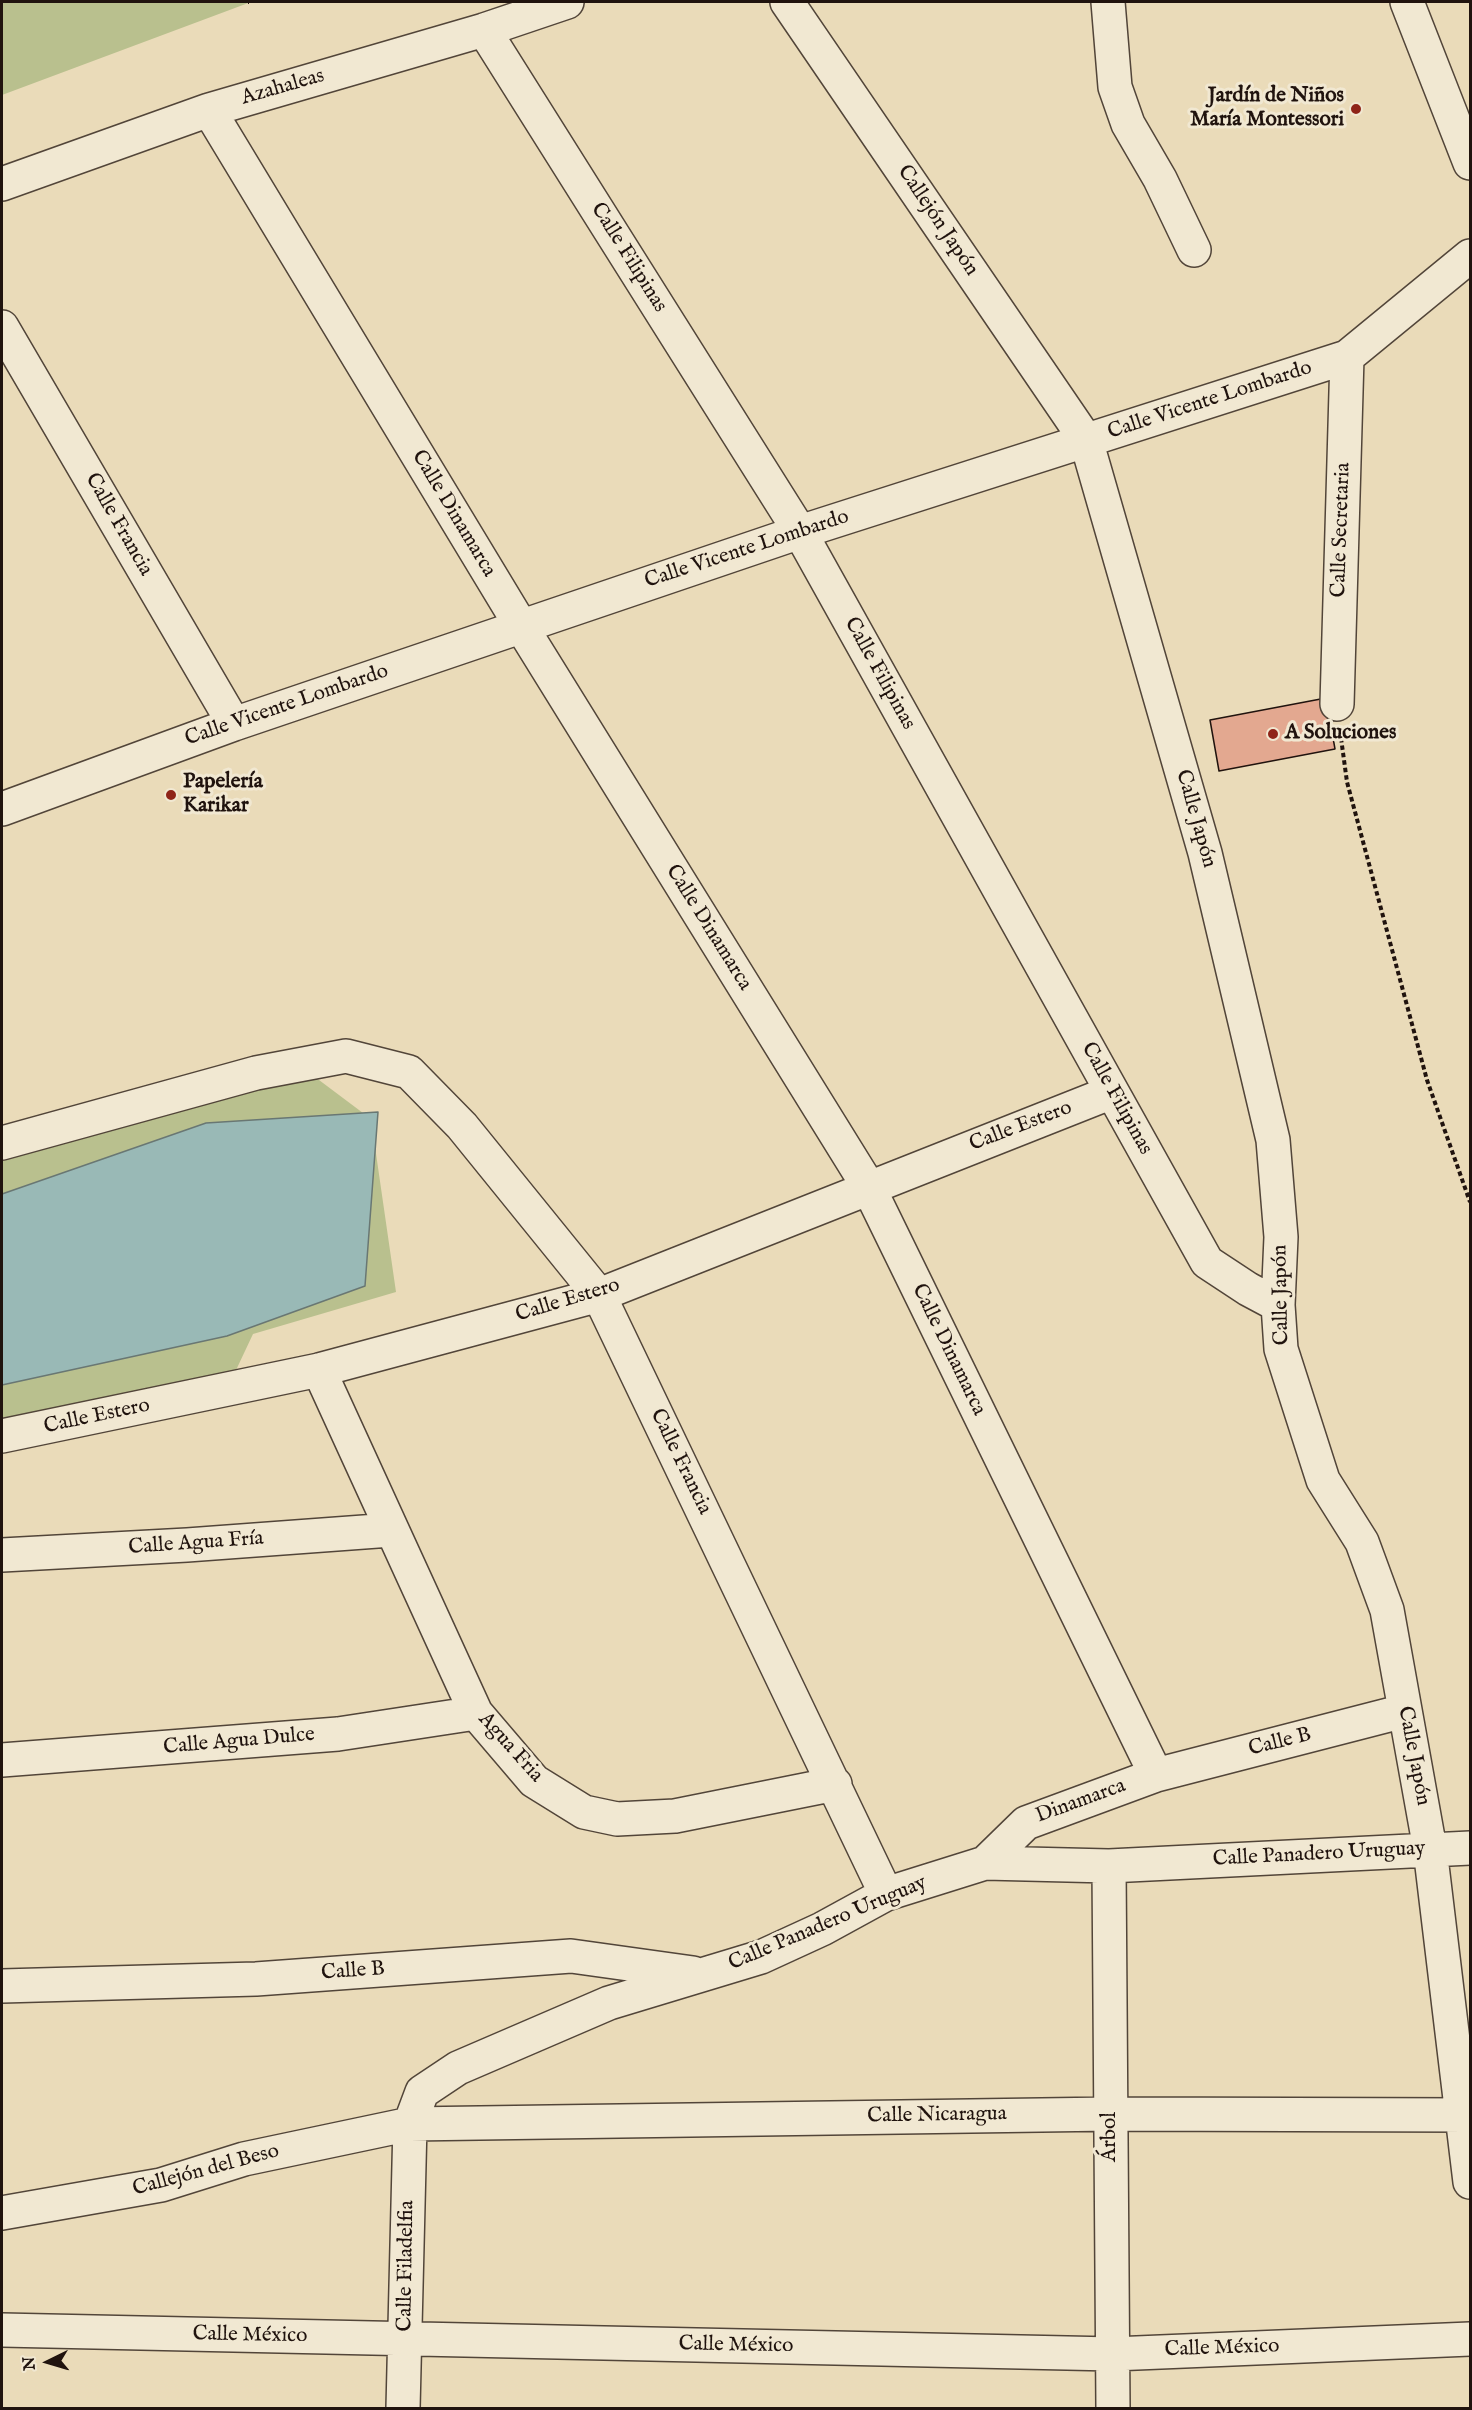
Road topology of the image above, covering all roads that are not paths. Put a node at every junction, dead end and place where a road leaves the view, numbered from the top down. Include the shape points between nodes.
1 (567, 2) edge
2 (787, 2) edge
3 (1108, 2) edge
4 (1418, 5) edge
5 (484, 30) junction
6 (209, 110) junction
7 (1470, 163) edge
8 (2, 184) edge
9 (1194, 249) dead end
10 (1470, 256) edge
11 (2, 327) edge
12 (1347, 357) junction
13 (1086, 440) junction
14 (800, 532) junction
15 (521, 626) junction
16 (1336, 704) road end
17 (234, 723) junction
18 (2, 809) edge
19 (1112, 1092) junction
20 (2, 1143) edge
21 (868, 1186) junction
22 (599, 1295) junction
23 (1278, 1305) junction
24 (319, 1370) junction
25 (2, 1436) edge
26 (391, 1530) junction
27 (2, 1555) edge
28 (1404, 1711) junction
29 (476, 1713) junction
30 (2, 1760) edge
31 (1156, 1775) junction
32 (835, 1784) junction
33 (1470, 1848) edge
34 (1430, 1849) junction
35 (985, 1863) junction
36 (1109, 1866) junction
37 (886, 1894) junction
38 (704, 1975) junction
39 (2, 1986) edge
40 (1111, 2114) junction
41 (1467, 2115) edge
42 (410, 2124) junction
43 (1470, 2182) edge
44 (2, 2213) edge
45 (2, 2330) edge
46 (405, 2339) junction
47 (1470, 2339) edge
48 (1113, 2354) junction
49 (403, 2409) edge
50 (1113, 2409) edge

1 - 5 street, Azahaleas
2 - 13 street, Callejón Japón
3 - 9 street via 1115,87 1124,115
4 - 7 street
5 - 6 street, Azahaleas
5 - 14 street, Calle Filipinas
6 - 8 street, Azahaleas
6 - 15 street, Calle Dinamarca
10 - 12 street, Calle Vicente Lombardo
11 - 17 street, Calle Francia
12 - 13 street, Calle Vicente Lombardo
12 - 16 street, Calle Secretaria
13 - 14 street, Calle Vicente Lombardo
13 - 23 street, Calle Japón via 1206,853 1273,1140 1281,1237
14 - 15 street, Calle Vicente Lombardo
14 - 19 street, Calle Filipinas
15 - 17 street, Calle Vicente Lombardo
15 - 21 street, Calle Dinamarca
17 - 18 street, Calle Vicente Lombardo
19 - 21 street, Calle Estero
19 - 23 street, Calle Filipinas via 1207,1262
20 - 22 street, Calle Francia via 256,1073 346,1056 409,1072 462,1126
21 - 22 street, Calle Estero
21 - 31 street, Calle Dinamarca
22 - 24 street, Calle Estero
22 - 32 street, Calle Francia
23 - 28 street, Calle Japón via 1281,1349 1323,1480 1362,1542 1387,1610
24 - 25 street, Calle Estero
24 - 26 street, Agua Fria
26 - 27 street, Calle Agua Fría
26 - 29 street, Agua Fria
28 - 31 street, Calle B
28 - 34 street, Calle Japón
29 - 30 street, Calle Agua Dulce via 338,1734
29 - 32 street, Agua Fria via 534,1781 584,1812 617,1820 675,1816
31 - 35 street, Dinamarca via 1026,1822
32 - 37 street, Calle Francia
33 - 34 street, Calle Panadero Uruguay
34 - 36 street, Calle Panadero Uruguay
34 - 41 street, Calle Japón
35 - 36 street, Calle Panadero Uruguay
35 - 37 street, Calle Panadero Uruguay
36 - 40 street, Árbol
37 - 38 street, Calle Panadero Uruguay via 761,1957
38 - 39 street, Calle B via 571,1956 256,1979
38 - 42 street, Calle Panadero Uruguay via 609,2003 458,2068 422,2092
40 - 41 street, Calle Nicaragua
40 - 42 street, Calle Nicaragua
40 - 48 street, Árbol
41 - 43 street, Calle Japón
42 - 44 street, Callejón del Beso via 244,2159 161,2186
42 - 46 street, Calle Filadelfia
45 - 46 street, Calle México
46 - 48 street, Calle México
46 - 49 street, Calle Filadelfia
47 - 48 street, Calle México
48 - 50 street, Árbol

